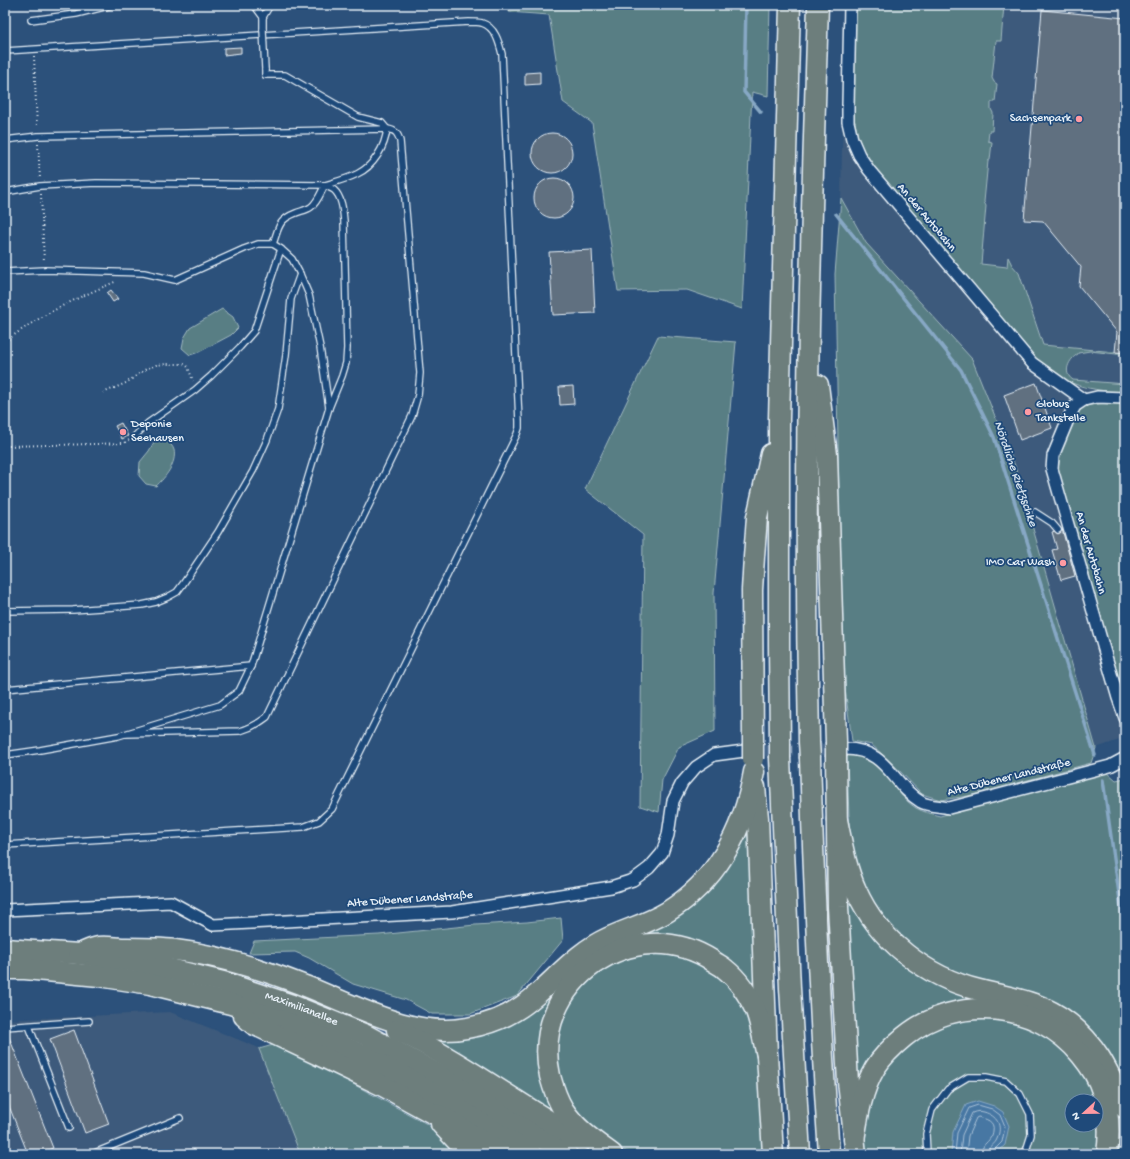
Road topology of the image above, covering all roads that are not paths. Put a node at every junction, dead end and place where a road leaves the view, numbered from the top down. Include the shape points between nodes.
1 (112, 5) edge
2 (254, 5) edge
3 (270, 5) edge
4 (790, 5) edge
5 (818, 5) edge
6 (850, 5) edge
7 (263, 17) junction
8 (31, 20) dead end
9 (5, 51) edge
10 (388, 129) junction
11 (5, 140) edge
12 (325, 185) junction
13 (5, 192) edge
14 (273, 244) junction
15 (281, 249) junction
16 (5, 272) edge
17 (300, 274) junction
18 (809, 328) junction
19 (1125, 398) edge
20 (1084, 400) junction
21 (329, 408) junction
22 (779, 418) junction
23 (135, 436) road end
24 (1035, 512) dead end
25 (1058, 530) dead end
26 (5, 611) edge
27 (251, 666) junction
28 (5, 689) edge
29 (1125, 718) edge
30 (126, 734) junction
31 (839, 749) junction
32 (5, 755) edge
33 (751, 756) junction
34 (1125, 758) edge
35 (837, 820) junction
36 (5, 845) edge
37 (5, 910) edge
38 (5, 949) edge
39 (80, 954) junction
40 (5, 969) edge
41 (231, 1004) junction
42 (366, 1012) junction
43 (89, 1021) dead end
44 (29, 1026) junction
45 (5, 1027) edge
46 (766, 1055) junction
47 (1125, 1108) edge
48 (432, 1113) junction
49 (180, 1118) dead end
50 (69, 1128) dead end
51 (855, 1147) edge
52 (193, 1153) dead end
53 (92, 1154) edge
54 (184, 1154) edge
55 (469, 1154) edge
56 (502, 1154) edge
57 (531, 1154) edge
58 (567, 1154) edge
59 (609, 1154) edge
60 (612, 1154) edge
61 (773, 1154) edge
62 (800, 1154) edge
63 (830, 1154) edge
64 (927, 1154) edge
65 (1025, 1154) edge
66 (1107, 1154) edge

1 - 8 lane via 76,14
2 - 7 lane
3 - 7 lane
4 - 22 highway
5 - 18 highway
6 - 20 street, An der Autobahn via 848,122 859,155 1032,363
7 - 10 lane, bridge via 265,75 285,75 358,117 382,123
9 - 36 lane via 469,22 482,23 492,29 502,54 519,421 517,434 332,809 319,821 303,827
10 - 11 lane via 38,136
10 - 12 lane via 382,148 370,165 358,174
10 - 30 lane via 398,134 400,141 420,373 418,395 412,416 267,717 240,731
12 - 13 lane via 96,184 40,186
12 - 14 lane via 311,207 282,221
12 - 21 lane via 334,190 343,210 347,332 346,363
14 - 15 lane
14 - 16 lane via 258,244 244,249 176,280 144,273 44,270
15 - 17 lane via 292,259
15 - 23 lane via 254,331 211,376 148,423
17 - 21 lane via 309,295
17 - 26 lane via 291,299 278,409 268,440 218,532 177,592 156,602 142,605
18 - 31 highway via 827,455
18 - 63 highway via 809,750
19 - 20 street via 1097,397
20 - 29 street, An der Autobahn via 1075,406 1070,415 1053,456 1052,469
21 - 27 lane
22 - 33 highway via 757,517 752,590
22 - 62 highway via 780,751
24 - 25 lane
27 - 28 lane
27 - 30 lane via 239,691 220,705
30 - 32 lane
31 - 34 street, Alte Dübener Landstraße via 854,749 870,754 887,766 908,792 922,803 949,808 1110,766
31 - 35 highway
33 - 37 street, Alte Dübener Landstraße via 714,755 696,767 682,783 673,801 668,835 662,853 649,868 633,880 611,887 452,912 213,925 171,902
33 - 42 highway via 750,793 728,850 707,878 687,898 666,912 590,948 573,960 534,997 515,1010 485,1024 465,1029 422,1028
33 - 46 highway via 758,818
35 - 47 highway via 856,891 870,915 890,940 919,964 953,982 1036,1004 1068,1022 1086,1039 1102,1060
35 - 51 highway via 842,991
38 - 39 highway, Maximilianallee
39 - 42 highway via 98,947 147,948 200,954 300,984
39 - 58 highway, Maximilianallee via 177,970 223,982 292,1005 366,1035 445,1078
40 - 41 highway, Maximilianallee via 60,972 150,984
41 - 48 highway via 253,1024 341,1065
41 - 57 highway, Maximilianallee via 283,1021 363,1055 451,1104
42 - 59 highway via 479,1077 593,1148
43 - 44 lane
44 - 45 lane
44 - 50 lane
46 - 60 highway via 756,1011 748,996 726,969 709,959 692,950 659,943 613,952 594,963 569,987 554,1013 547,1047 548,1064 553,1087 563,1109 580,1130
46 - 61 highway
48 - 55 highway
48 - 56 highway via 444,1117
49 - 53 lane
51 - 66 highway via 864,1092 876,1066 885,1054 921,1024 959,1011 990,1008 1023,1015 1051,1028 1064,1036 1088,1063 1096,1075 1106,1106 1109,1134
52 - 54 lane
64 - 65 lane via 926,1134 932,1110 948,1089 968,1077 986,1077 1006,1082 1020,1094 1030,1114 1031,1135

